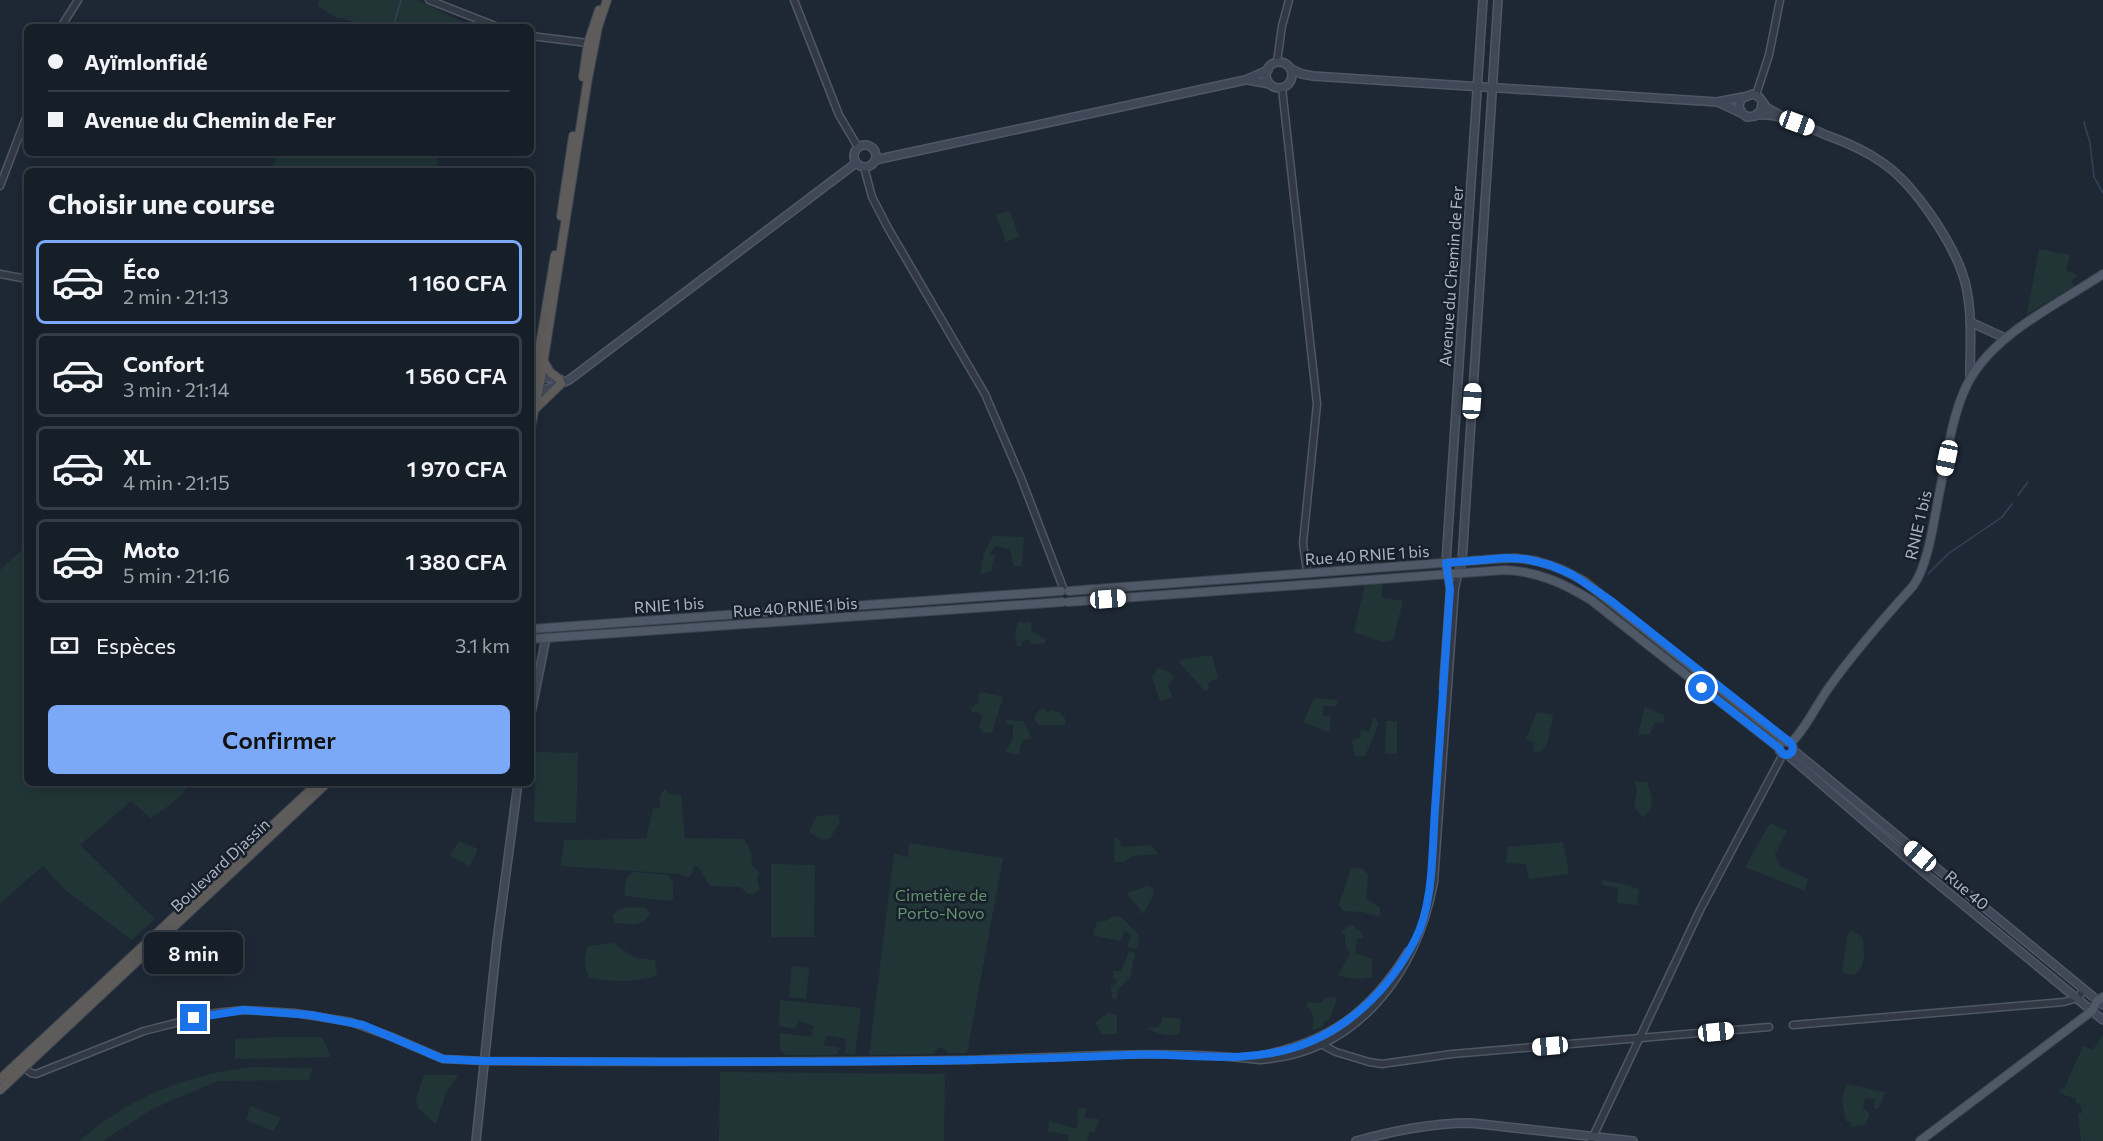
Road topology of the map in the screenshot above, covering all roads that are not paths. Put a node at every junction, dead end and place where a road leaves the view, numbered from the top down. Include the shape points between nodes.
1 (78, 0) edge
2 (429, 0) edge
3 (602, 0) edge
4 (608, 0) edge
5 (794, 0) edge
6 (1289, 0) edge
7 (1483, 0) edge
8 (1498, 0) edge
9 (1780, 0) edge
10 (63, 24) edge
11 (490, 24) edge
12 (534, 36) edge
13 (588, 43) junction
14 (1277, 63) junction
15 (1291, 69) junction
16 (1268, 70) junction
17 (1313, 76) junction
18 (1245, 80) junction
19 (1291, 82) junction
20 (1270, 84) junction
21 (1477, 86) junction
22 (1282, 88) junction
23 (1492, 88) junction
24 (1743, 97) junction
25 (1759, 98) junction
26 (1717, 102) junction
27 (1741, 113) junction
28 (1757, 115) junction
29 (1784, 118) junction
30 (24, 123) edge
31 (858, 147) junction
32 (875, 160) junction
33 (856, 163) junction
34 (864, 167) junction
35 (0, 186) edge
36 (0, 274) edge
37 (2103, 274) edge
38 (24, 278) edge
39 (1970, 322) junction
40 (2005, 338) junction
41 (543, 360) junction
42 (538, 378) junction
43 (1970, 378) junction
44 (563, 381) junction
45 (534, 392) edge
46 (535, 409) junction
47 (534, 414) edge
48 (1462, 562) junction
49 (1446, 563) junction
50 (1307, 572) junction
51 (1458, 574) junction
52 (1448, 575) junction
53 (1453, 588) junction
54 (1064, 591) junction
55 (1065, 602) junction
56 (534, 629) edge
57 (546, 638) junction
58 (534, 639) edge
59 (534, 698) edge
60 (1788, 747) junction
61 (315, 786) edge
62 (324, 786) edge
63 (518, 786) edge
64 (2084, 990) junction
65 (2077, 998) junction
66 (2102, 1002) edge
67 (2092, 1011) junction
68 (2103, 1020) edge
69 (1793, 1025) dead end
70 (1769, 1027) dead end
71 (1639, 1040) junction
72 (1321, 1044) junction
73 (1245, 1058) junction
74 (485, 1061) junction
75 (21, 1065) junction
76 (0, 1079) edge
77 (0, 1090) edge
78 (1592, 1139) edge
79 (476, 1141) edge
80 (1356, 1141) edge
81 (1633, 1141) edge
82 (1920, 1141) edge

1 - 10 street
2 - 11 street
3 - 13 highway
4 - 41 highway via 588,78
5 - 31 street via 839,115
6 - 14 street
7 - 21 main road, Avenue du Chemin de Fer
8 - 23 main road, Avenue du Chemin de Fer
9 - 25 street
12 - 13 street
13 - 42 highway
14 - 15 main road
14 - 16 main road
15 - 17 main road
15 - 19 main road
16 - 18 main road
16 - 20 main road
17 - 19 main road
17 - 21 main road
18 - 20 main road
18 - 32 main road
19 - 22 main road
20 - 22 main road
21 - 23 main road
21 - 49 main road, Avenue du Chemin de Fer
22 - 50 street via 1317,405 1304,543
23 - 26 main road
23 - 48 main road, Avenue du Chemin de Fer
24 - 25 main road via 1750,94
24 - 26 main road
24 - 27 main road via 1739,104
25 - 28 main road via 1761,110
25 - 29 main road
26 - 27 main road
27 - 28 main road via 1748,117
28 - 29 main road
29 - 39 main road via 1838,139 1884,163 1913,193 1946,237 1958,263
30 - 35 street
31 - 32 main road via 872,147
31 - 33 main road via 853,156
32 - 34 main road
33 - 34 main road
33 - 44 main road
34 - 54 street via 872,197 888,228 985,394
36 - 38 street
37 - 40 main road, RNIE 1 bis
39 - 40 main road
39 - 43 main road
40 - 43 main road, RNIE 1 bis
41 - 42 highway
41 - 44 highway via 550,372
42 - 44 main road
42 - 45 highway
43 - 60 main road, RNIE 1 bis via 1958,410 1918,577 1848,660
44 - 45 main road
44 - 46 highway
45 - 46 highway
46 - 47 highway
48 - 49 main road, Rue 40 RNIE 1 bis
48 - 51 main road, Avenue du Chemin de Fer
48 - 60 main road, Rue 40 RNIE 1 bis via 1526,559 1573,575 1610,600
49 - 50 main road, Rue 40 RNIE 1 bis
49 - 52 main road, Avenue du Chemin de Fer
50 - 54 main road, Rue 40 RNIE 1 bis
51 - 52 main road, Rue 40 RNIE 1 bis
51 - 53 street, Avenue du Chemin de Fer
51 - 60 main road, Rue 40 RNIE 1 bis via 1526,572 1575,590
52 - 53 street, Avenue du Chemin de Fer
52 - 55 main road, Rue 40 RNIE 1 bis
53 - 72 street via 1434,882 1424,924 1405,965 1378,1002 1354,1024
53 - 73 street via 1431,882 1418,932 1384,987 1361,1011 1302,1044
54 - 55 main road via 1059,598
54 - 56 main road, RNIE 1 bis
55 - 57 main road, Rue 40 RNIE 1 bis
57 - 58 main road, Rue 40 RNIE 1 bis
57 - 59 main road
60 - 64 main road, Rue 40
60 - 65 main road, Rue 40 via 1906,857
60 - 71 street via 1700,910
61 - 75 highway, Boulevard Djassin
62 - 75 highway, Boulevard Djassin
63 - 74 main road
64 - 65 street
64 - 66 main road, Rue 40
65 - 67 main road, Rue 40
65 - 69 street
66 - 67 main road
67 - 68 main road, Rue 40
67 - 82 main road
70 - 71 street
71 - 72 street via 1452,1054 1382,1064
71 - 78 street
72 - 73 street via 1277,1058
73 - 74 street via 1140,1054 840,1061
74 - 75 street via 443,1059 363,1025 338,1019 244,1010 215,1013 144,1031 36,1074
74 - 79 main road
75 - 76 highway, Boulevard Djassin
75 - 77 highway, Boulevard Djassin
78 - 80 main road via 1450,1123
78 - 81 main road

